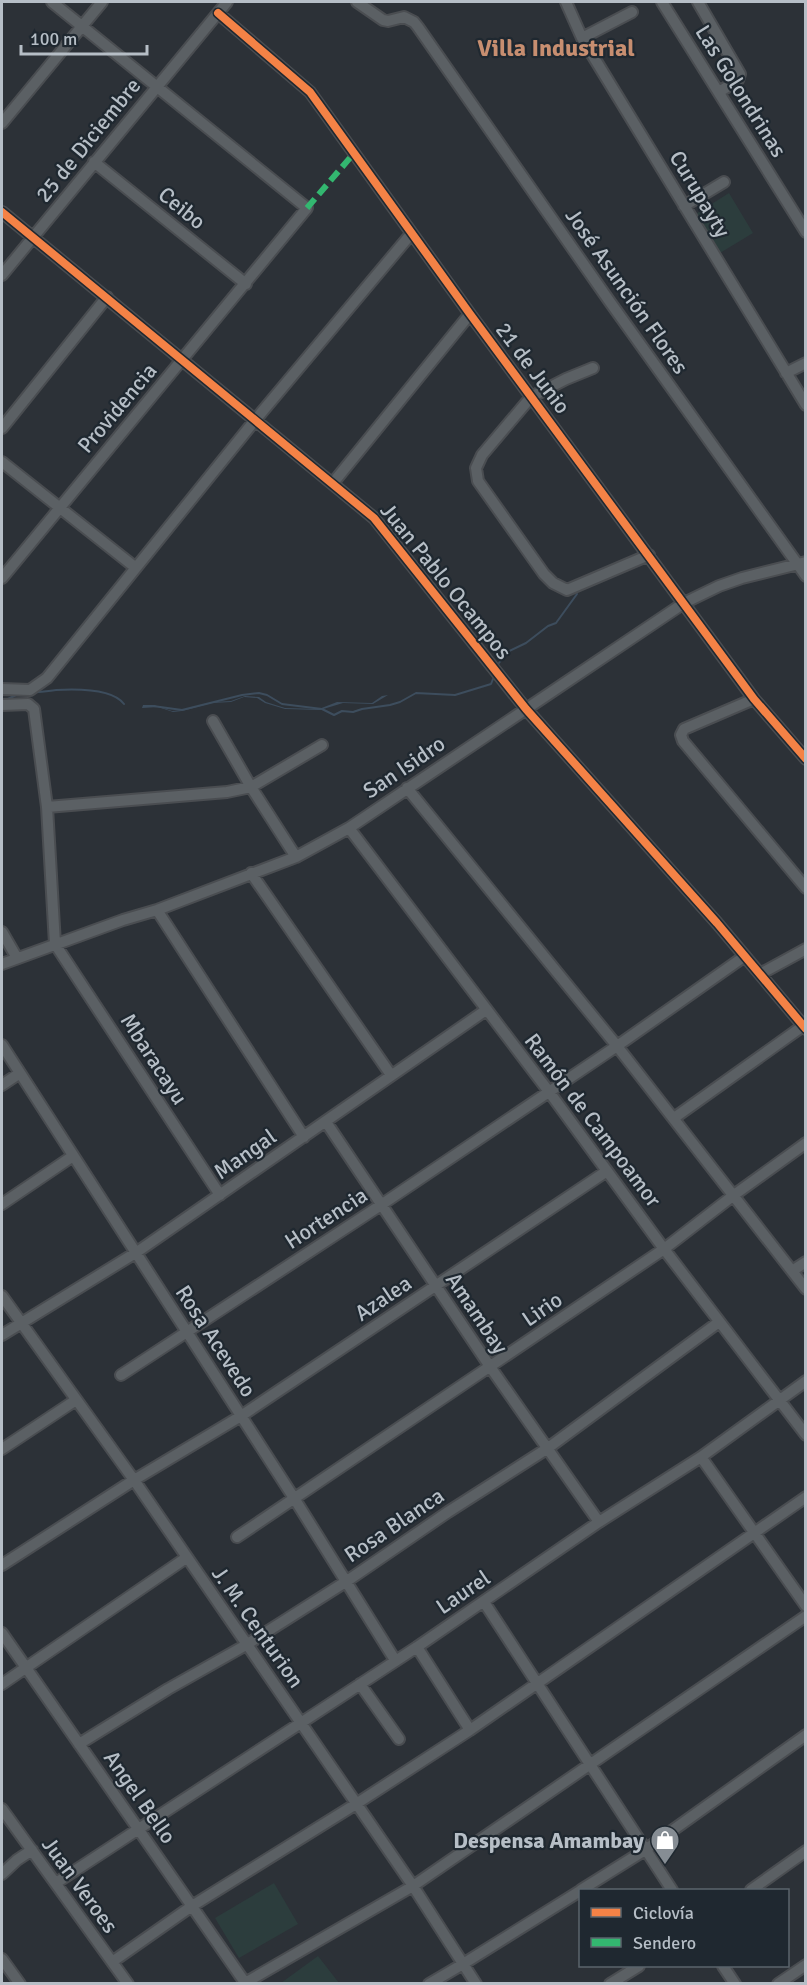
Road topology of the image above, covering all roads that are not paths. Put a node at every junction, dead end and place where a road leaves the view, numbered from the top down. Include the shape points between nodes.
1 (52, 2) edge
2 (102, 2) edge
3 (227, 2) edge
4 (357, 2) edge
5 (566, 2) edge
6 (662, 2) edge
7 (698, 2) edge
8 (632, 12) dead end
9 (218, 13) junction
10 (81, 27) junction
11 (582, 38) junction
12 (157, 87) junction
13 (719, 92) junction
14 (2, 123) edge
15 (94, 162) junction
16 (724, 183) dead end
17 (684, 206) junction
18 (2, 212) edge
19 (806, 232) edge
20 (411, 234) junction
21 (34, 238) junction
22 (2, 275) edge
23 (246, 284) junction
24 (107, 297) junction
25 (470, 314) junction
26 (183, 359) junction
27 (806, 363) edge
28 (593, 368) dead end
29 (786, 373) junction
30 (531, 397) junction
31 (806, 405) edge
32 (256, 419) junction
33 (2, 428) edge
34 (2, 462) edge
35 (333, 483) junction
36 (59, 507) junction
37 (649, 555) junction
38 (801, 563) edge
39 (136, 568) junction
40 (806, 576) edge
41 (2, 578) edge
42 (684, 603) junction
43 (2, 689) edge
44 (754, 699) junction
45 (2, 705) edge
46 (526, 709) junction
47 (213, 720) dead end
48 (322, 744) dead end
49 (806, 759) edge
50 (251, 787) junction
51 (407, 788) junction
52 (47, 807) junction
53 (349, 828) junction
54 (296, 857) junction
55 (251, 873) junction
56 (806, 888) edge
57 (157, 910) junction
58 (2, 932) edge
59 (55, 944) junction
60 (806, 950) edge
61 (745, 956) junction
62 (17, 958) junction
63 (2, 964) edge
64 (760, 975) junction
65 (486, 1010) junction
66 (804, 1028) edge
67 (2, 1045) edge
68 (617, 1046) junction
69 (20, 1073) junction
70 (391, 1075) junction
71 (2, 1085) edge
72 (550, 1093) junction
73 (674, 1118) junction
74 (326, 1122) junction
75 (304, 1137) junction
76 (806, 1143) edge
77 (73, 1156) junction
78 (607, 1171) junction
79 (220, 1195) junction
80 (734, 1195) junction
81 (2, 1204) edge
82 (381, 1205) junction
83 (664, 1249) junction
84 (137, 1252) junction
85 (806, 1262) edge
86 (792, 1271) junction
87 (436, 1286) junction
88 (806, 1289) edge
89 (2, 1296) edge
90 (719, 1322) junction
91 (21, 1323) junction
92 (186, 1332) junction
93 (2, 1335) edge
94 (491, 1368) junction
95 (121, 1375) dead end
96 (806, 1381) edge
97 (76, 1400) junction
98 (780, 1400) junction
99 (242, 1416) junction
100 (806, 1435) edge
101 (548, 1448) junction
102 (2, 1449) edge
103 (701, 1457) junction
104 (134, 1480) junction
105 (294, 1497) junction
106 (806, 1497) edge
107 (599, 1522) junction
108 (754, 1535) junction
109 (237, 1537) dead end
110 (186, 1558) junction
111 (2, 1565) edge
112 (347, 1581) junction
113 (484, 1602) junction
114 (806, 1606) edge
115 (806, 1617) edge
116 (2, 1633) edge
117 (246, 1645) junction
118 (417, 1647) junction
119 (395, 1660) junction
120 (26, 1667) junction
121 (535, 1683) junction
122 (2, 1684) edge
123 (360, 1684) junction
124 (300, 1722) junction
125 (470, 1730) junction
126 (806, 1735) edge
127 (399, 1739) dead end
128 (79, 1744) junction
129 (588, 1764) junction
130 (356, 1804) junction
131 (2, 1809) edge
132 (138, 1828) junction
133 (32, 1850) junction
134 (645, 1850) junction
135 (806, 1851) edge
136 (2, 1874) edge
137 (56, 1883) junction
138 (413, 1886) junction
139 (584, 1889) edge
140 (671, 1889) edge
141 (752, 1889) edge
142 (579, 1892) edge
143 (192, 1906) junction
144 (2, 1959) edge
145 (112, 1962) junction
146 (463, 1964) junction
147 (806, 1965) edge
148 (636, 1967) edge
149 (724, 1967) edge
150 (20, 1983) edge
151 (128, 1983) edge
152 (245, 1983) edge
153 (429, 1983) edge
154 (476, 1983) edge
155 (610, 1983) edge
156 (735, 1983) edge
157 (778, 1983) edge

1 - 10 street
2 - 10 street
3 - 9 street, 25 de Diciembre
4 - 38 street, José Asunción Flores via 381,19 403,17 418,27 610,302
5 - 11 street, Curupayty
6 - 13 street, Las Golondrinas
7 - 13 street via 740,74 738,80
8 - 11 street
9 - 12 street, 25 de Diciembre
9 - 20 street, 21 de Junio via 310,92
10 - 12 street
10 - 14 street
11 - 17 street, Curupayty
12 - 15 street, 25 de Diciembre
12 - 23 street, Providencia via 307,208
13 - 19 street, Las Golondrinas
15 - 21 street, 25 de Diciembre
15 - 23 street, Ceibo
16 - 17 street
17 - 29 street, Curupayty
18 - 21 street, Juan Pablo Ocampos
20 - 25 street, 21 de Junio
20 - 32 street
21 - 22 street, 25 de Diciembre
21 - 24 street, Juan Pablo Ocampos
23 - 26 street, Providencia
24 - 26 street, Juan Pablo Ocampos
24 - 33 street
25 - 30 street, 21 de Junio
25 - 35 street
26 - 32 street, Juan Pablo Ocampos
26 - 36 street, Providencia
27 - 29 street
28 - 30 street
29 - 31 street, Curupayty
30 - 37 street, 21 de Junio
30 - 37 street via 482,455 476,468 478,481 544,574 567,590
32 - 35 street, Juan Pablo Ocampos
32 - 39 street
34 - 36 street
35 - 46 street, Juan Pablo Ocampos via 374,518
36 - 39 street
36 - 41 street, Providencia
37 - 42 street, 21 de Junio
38 - 40 street, José Asunción Flores
38 - 42 street, San Isidro via 742,578
39 - 43 street via 44,681 30,690
42 - 44 street, 21 de Junio
42 - 46 street, San Isidro
44 - 49 street, 21 de Junio
44 - 56 street via 684,729 681,735
45 - 52 street via 28,704 34,709
46 - 51 street, San Isidro
46 - 61 street, Juan Pablo Ocampos
47 - 50 street
48 - 50 street
50 - 52 street
50 - 54 street
51 - 53 street, San Isidro
51 - 68 street
52 - 59 street
53 - 54 street, San Isidro
53 - 65 street, Ramón de Campoamor
54 - 55 street, San Isidro
55 - 57 street, San Isidro
55 - 70 street
57 - 59 street, San Isidro
57 - 75 street
58 - 62 street
59 - 62 street, San Isidro
59 - 79 street, Mbaracayu
60 - 64 street
61 - 64 street, Juan Pablo Ocampos
61 - 68 street, Hortencia
62 - 63 street, San Isidro
64 - 66 street, Juan Pablo Ocampos
65 - 70 street, Mangal
65 - 72 street, Ramón de Campoamor
66 - 73 street
67 - 69 street, Rosa Acevedo
68 - 72 street, Hortencia
68 - 73 street
69 - 71 street
69 - 77 street, Rosa Acevedo
70 - 74 street, Mangal
72 - 78 street, Ramón de Campoamor
72 - 82 street, Hortencia
73 - 80 street
74 - 75 street, Mangal
74 - 82 street, Amambay
75 - 79 street, Mangal
76 - 80 street, Lirio
77 - 81 street
77 - 84 street, Rosa Acevedo
78 - 83 street, Ramón de Campoamor
78 - 87 street, Azalea
79 - 84 street, Mangal
80 - 83 street, Lirio
80 - 86 street
82 - 87 street, Amambay
82 - 92 street, Hortencia
83 - 90 street, Ramón de Campoamor
83 - 94 street, Lirio
84 - 91 street, Mangal
84 - 92 street, Rosa Acevedo
85 - 86 street
86 - 88 street
87 - 94 street, Amambay
87 - 99 street, Azalea
89 - 91 street, J. M. Centurion
90 - 98 street, Ramón de Campoamor
90 - 101 street, Rosa Blanca
91 - 93 street, Mangal
91 - 97 street, J. M. Centurion
92 - 95 street, Hortencia
92 - 99 street, Rosa Acevedo
94 - 101 street, Amambay
94 - 105 street, Lirio
96 - 98 street, Laurel
97 - 102 street
97 - 104 street, J. M. Centurion
98 - 100 street, Ramón de Campoamor
98 - 103 street, Laurel
99 - 104 street, Azalea
99 - 105 street, Rosa Acevedo
101 - 107 street, Amambay
101 - 112 street, Rosa Blanca
103 - 107 street, Laurel
103 - 108 street
104 - 110 street, J. M. Centurion
104 - 111 street, Azalea
105 - 109 street, Lirio
105 - 112 street, Rosa Acevedo
106 - 108 street
107 - 113 street, Laurel
108 - 114 street
108 - 121 street
110 - 117 street, J. M. Centurion
110 - 120 street
112 - 117 street, Rosa Blanca
112 - 119 street, Rosa Acevedo
113 - 118 street, Laurel
113 - 121 street
115 - 129 street
116 - 120 street, Angel Bello
117 - 124 street, J. M. Centurion
117 - 128 street, Rosa Blanca
118 - 119 street, Laurel
118 - 125 street
119 - 123 street, Laurel
120 - 122 street
120 - 128 street, Angel Bello
121 - 125 street
121 - 129 street
123 - 124 street, Laurel
123 - 127 street
124 - 130 street, J. M. Centurion
124 - 132 street, Laurel
125 - 130 street
126 - 134 street
128 - 132 street, Angel Bello
129 - 134 street
129 - 138 street
130 - 138 street, J. M. Centurion
130 - 143 street
131 - 133 street, Juan Veroes
132 - 137 street, Laurel
132 - 143 street, Angel Bello
133 - 136 street
133 - 137 street, Juan Veroes
134 - 139 street
134 - 140 street
135 - 141 street
137 - 145 street, Juan Veroes
138 - 146 street, J. M. Centurion
138 - 152 street
142 - 146 street
143 - 145 street
143 - 152 street, Angel Bello
144 - 150 street
145 - 151 street, Juan Veroes
146 - 153 street
146 - 154 street, J. M. Centurion
147 - 157 street
148 - 155 street
149 - 156 street

